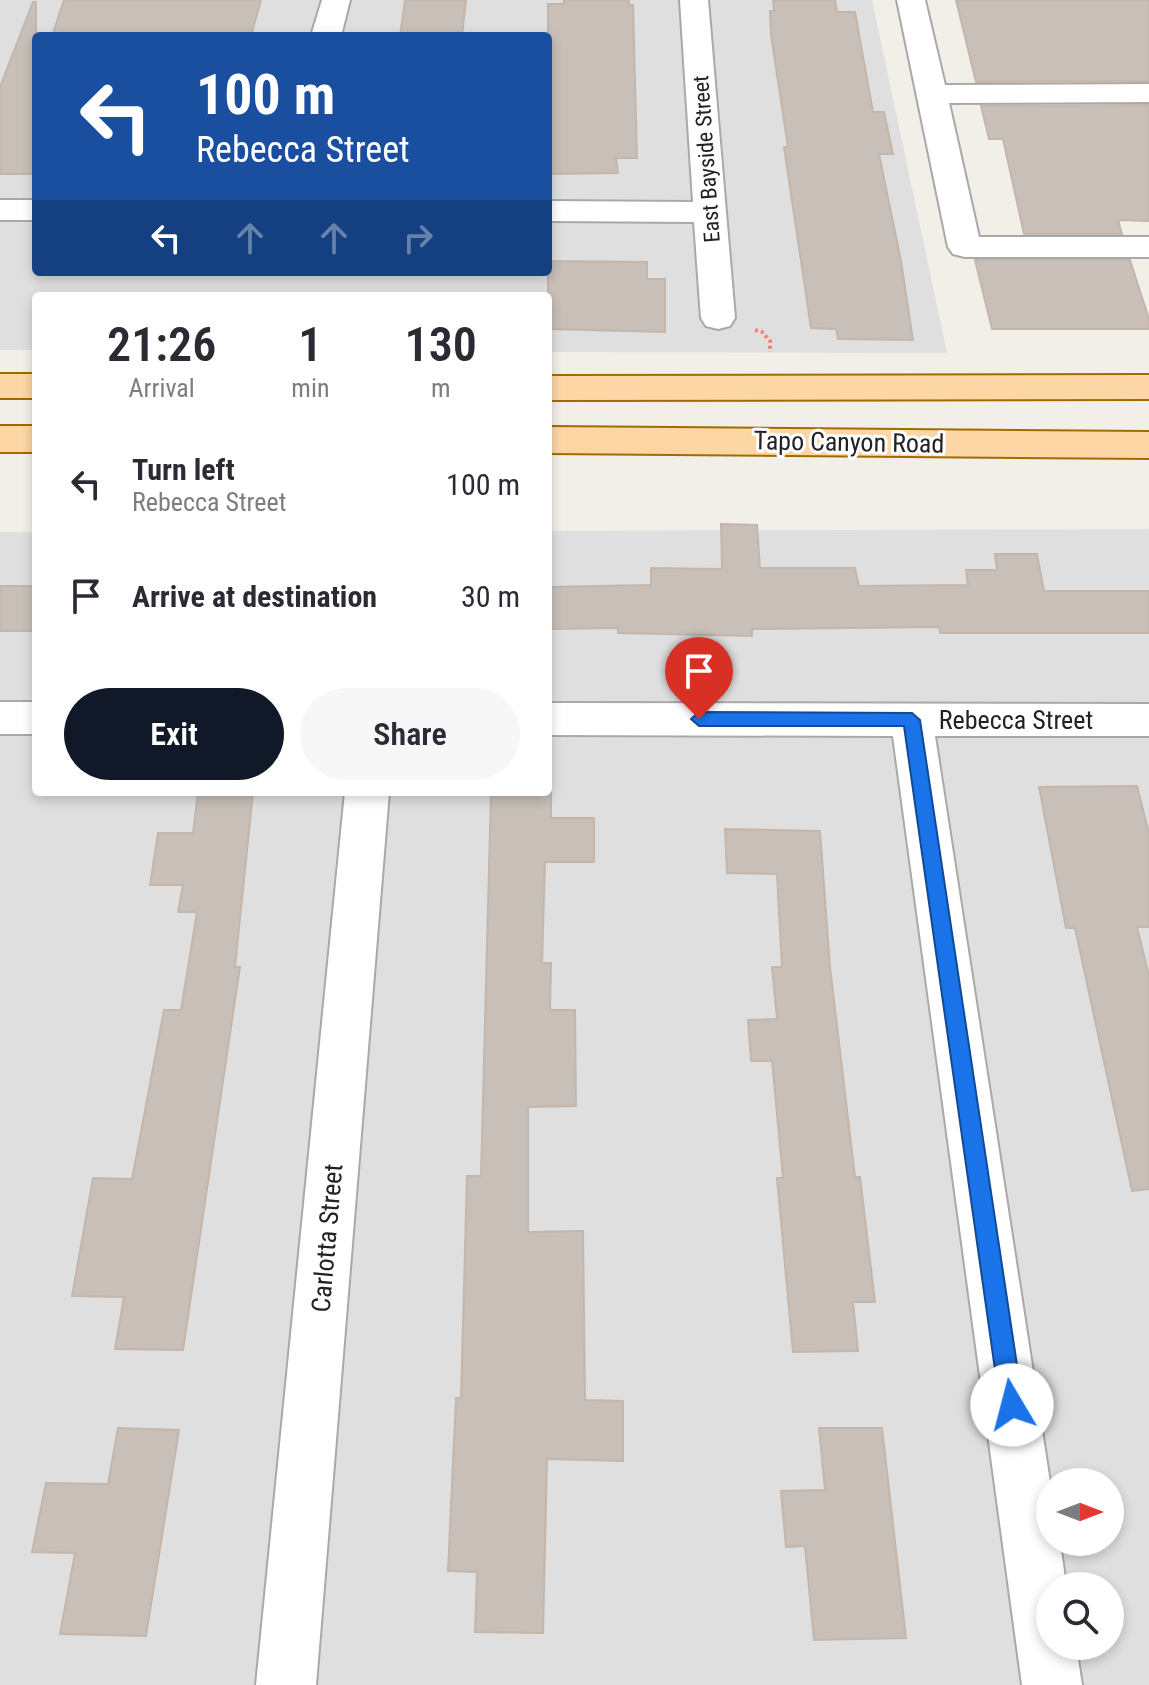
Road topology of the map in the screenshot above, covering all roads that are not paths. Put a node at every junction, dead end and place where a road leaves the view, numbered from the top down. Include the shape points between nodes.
1 (336, 0) edge
2 (694, 0) edge
3 (911, 0) edge
4 (327, 32) edge
5 (1149, 93) edge
6 (931, 94) junction
7 (0, 210) edge
8 (32, 210) edge
9 (552, 211) edge
10 (711, 212) junction
11 (1149, 247) edge
12 (718, 318) dead end
13 (0, 386) edge
14 (32, 386) edge
15 (1149, 387) edge
16 (552, 388) edge
17 (0, 439) edge
18 (32, 439) edge
19 (552, 440) edge
20 (1149, 445) edge
21 (0, 718) edge
22 (32, 718) edge
23 (552, 719) edge
24 (912, 720) junction
25 (1149, 720) edge
26 (367, 796) edge
27 (286, 1685) edge
28 (1052, 1685) edge

1 - 4 street
2 - 10 street, East Bayside Street
3 - 6 street
5 - 6 street
6 - 11 street via 965,247
7 - 8 street
9 - 10 street
10 - 12 street, East Bayside Street
13 - 14 main road
15 - 16 main road, Tapo Canyon Road
17 - 18 main road
19 - 20 main road, Tapo Canyon Road
21 - 22 street
23 - 24 street, Rebecca Street
24 - 25 street, Rebecca Street
24 - 28 street
26 - 27 street, Carlotta Street

